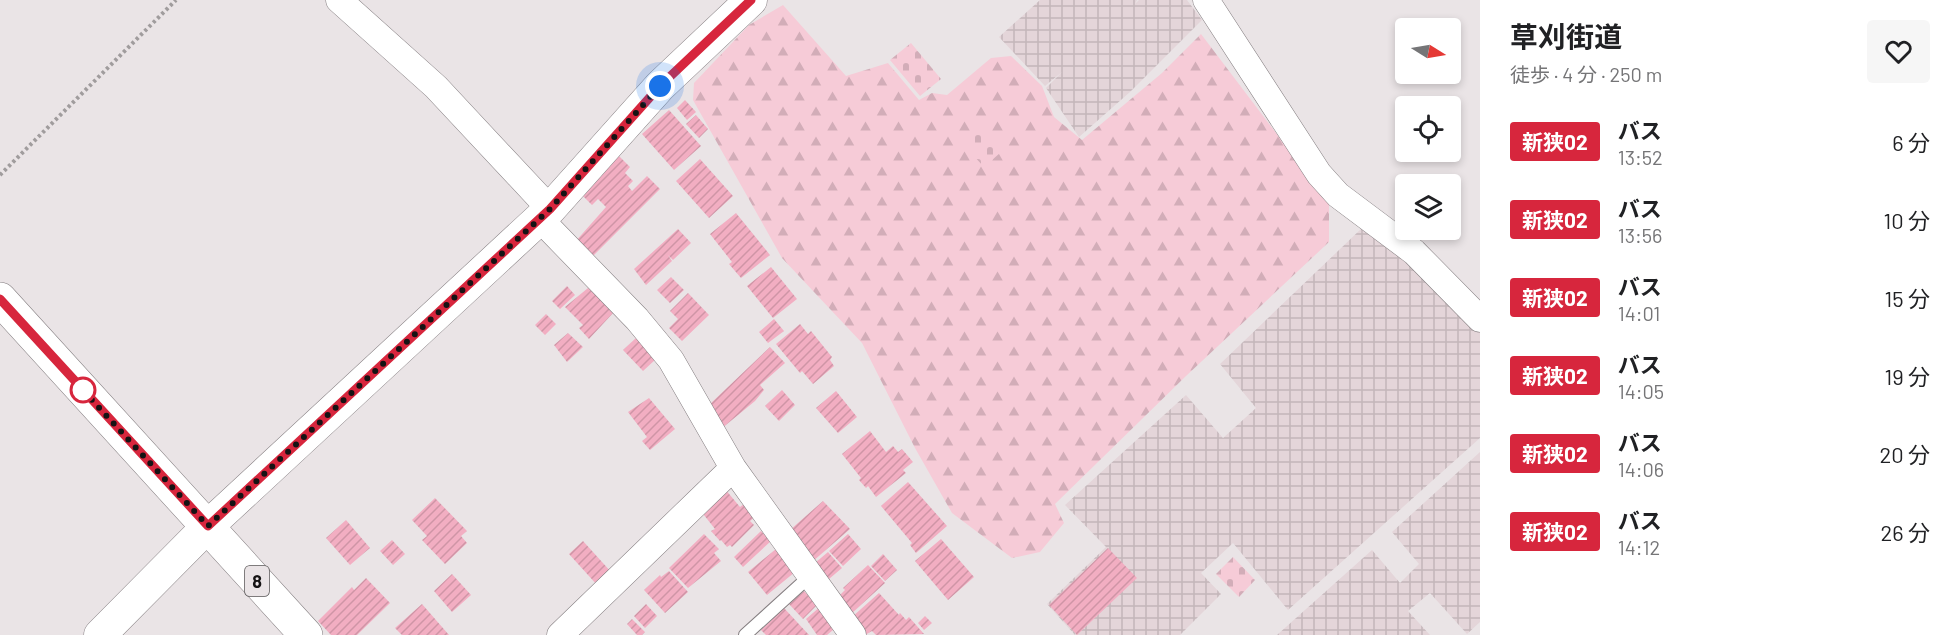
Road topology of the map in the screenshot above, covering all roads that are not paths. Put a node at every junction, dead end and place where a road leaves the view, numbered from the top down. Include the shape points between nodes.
1 (339, 0) edge
2 (751, 0) edge
3 (1206, 0) edge
4 (545, 214) junction
5 (0, 299) edge
6 (1480, 319) edge
7 (733, 468) junction
8 (208, 526) junction
9 (810, 576) junction
10 (100, 635) edge
11 (306, 635) edge
12 (560, 635) edge
13 (745, 635) edge
14 (853, 635) edge

1 - 4 street via 436,87
2 - 4 street via 660,86
3 - 6 street via 1319,174 1338,195 1414,252
4 - 7 street via 671,360
4 - 8 street
5 - 8 main road, 8
7 - 9 street
7 - 12 street
8 - 10 street
8 - 11 main road, 8
9 - 13 lane
9 - 14 street

